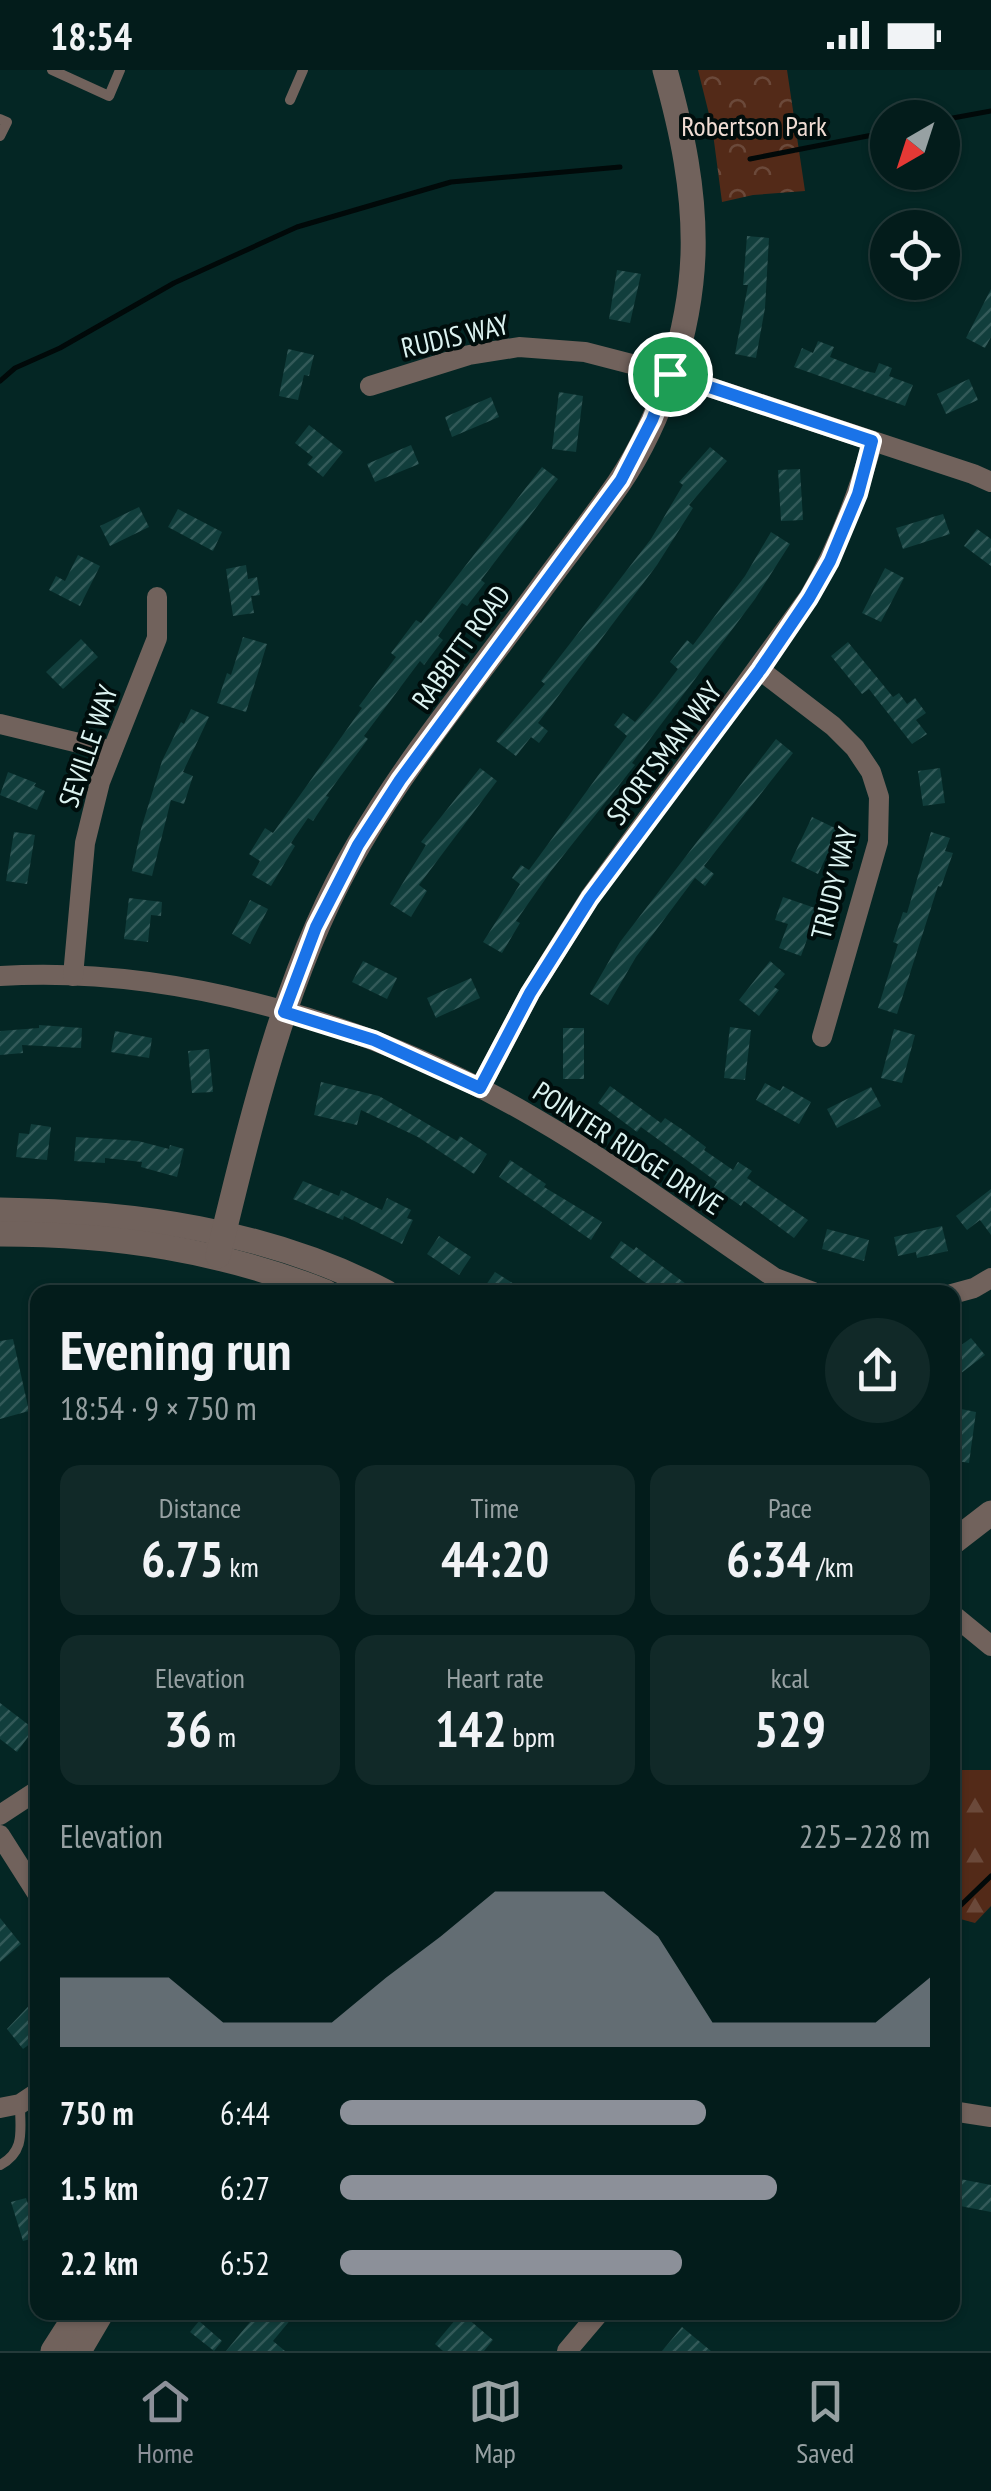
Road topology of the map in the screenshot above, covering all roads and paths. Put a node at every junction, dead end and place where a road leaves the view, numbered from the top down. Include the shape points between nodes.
1 (52, 70) edge
2 (120, 70) edge
3 (302, 70) edge
4 (665, 70) edge
5 (290, 100) dead end
6 (0, 118) edge
7 (0, 136) edge
8 (670, 374) junction
9 (370, 386) dead end
10 (872, 441) junction
11 (991, 482) edge
12 (157, 598) dead end
13 (760, 670) junction
14 (0, 724) edge
15 (112, 751) junction
16 (0, 976) edge
17 (73, 976) junction
18 (284, 1012) junction
19 (822, 1038) dead end
20 (480, 1088) junction
21 (0, 1210) edge
22 (0, 1234) edge
23 (220, 1245) junction
24 (991, 1278) edge
25 (310, 1285) edge
26 (369, 1285) edge
27 (794, 1285) edge
28 (960, 1292) edge
29 (991, 1513) edge
30 (960, 1536) edge
31 (960, 1621) edge
32 (991, 1646) edge
33 (30, 1795) edge
34 (0, 1816) edge
35 (0, 1835) edge
36 (30, 1882) edge
37 (19, 2101) edge
38 (960, 2112) edge
39 (991, 2117) edge
40 (0, 2165) edge
41 (73, 2320) edge
42 (97, 2320) edge
43 (593, 2320) edge
44 (53, 2351) edge
45 (79, 2351) edge
46 (567, 2351) edge

1 - 2 lane via 109,96
3 - 5 lane
4 - 8 street, RABBITT ROAD via 685,145 693,219 685,318
6 - 7 lane via 7,122
8 - 9 street, RUDIS WAY via 585,352 519,347
8 - 10 street
8 - 18 street, RABBITT ROAD via 621,480 358,845 316,927
10 - 11 street
10 - 13 street, SPORTSMAN WAY via 830,561
12 - 15 street, SEVILLE WAY via 158,638
13 - 19 street, TRUDY WAY via 855,748 878,798 878,842
13 - 20 street, SPORTSMAN WAY via 590,898
14 - 15 street
15 - 17 street, SEVILLE WAY via 85,843
16 - 17 street, POINTER RIDGE DRIVE
17 - 18 street, POINTER RIDGE DRIVE via 190,989
18 - 20 street, POINTER RIDGE DRIVE via 374,1040
18 - 23 street, RABBITT ROAD
20 - 27 street, POINTER RIDGE DRIVE
21 - 23 street via 154,1219
22 - 23 street
23 - 25 street
23 - 26 street via 298,1256
24 - 28 street
29 - 30 street
31 - 32 street
33 - 34 street
35 - 36 street
37 - 40 lane via 18,2149
38 - 39 street
41 - 44 street
42 - 45 street
43 - 46 street

